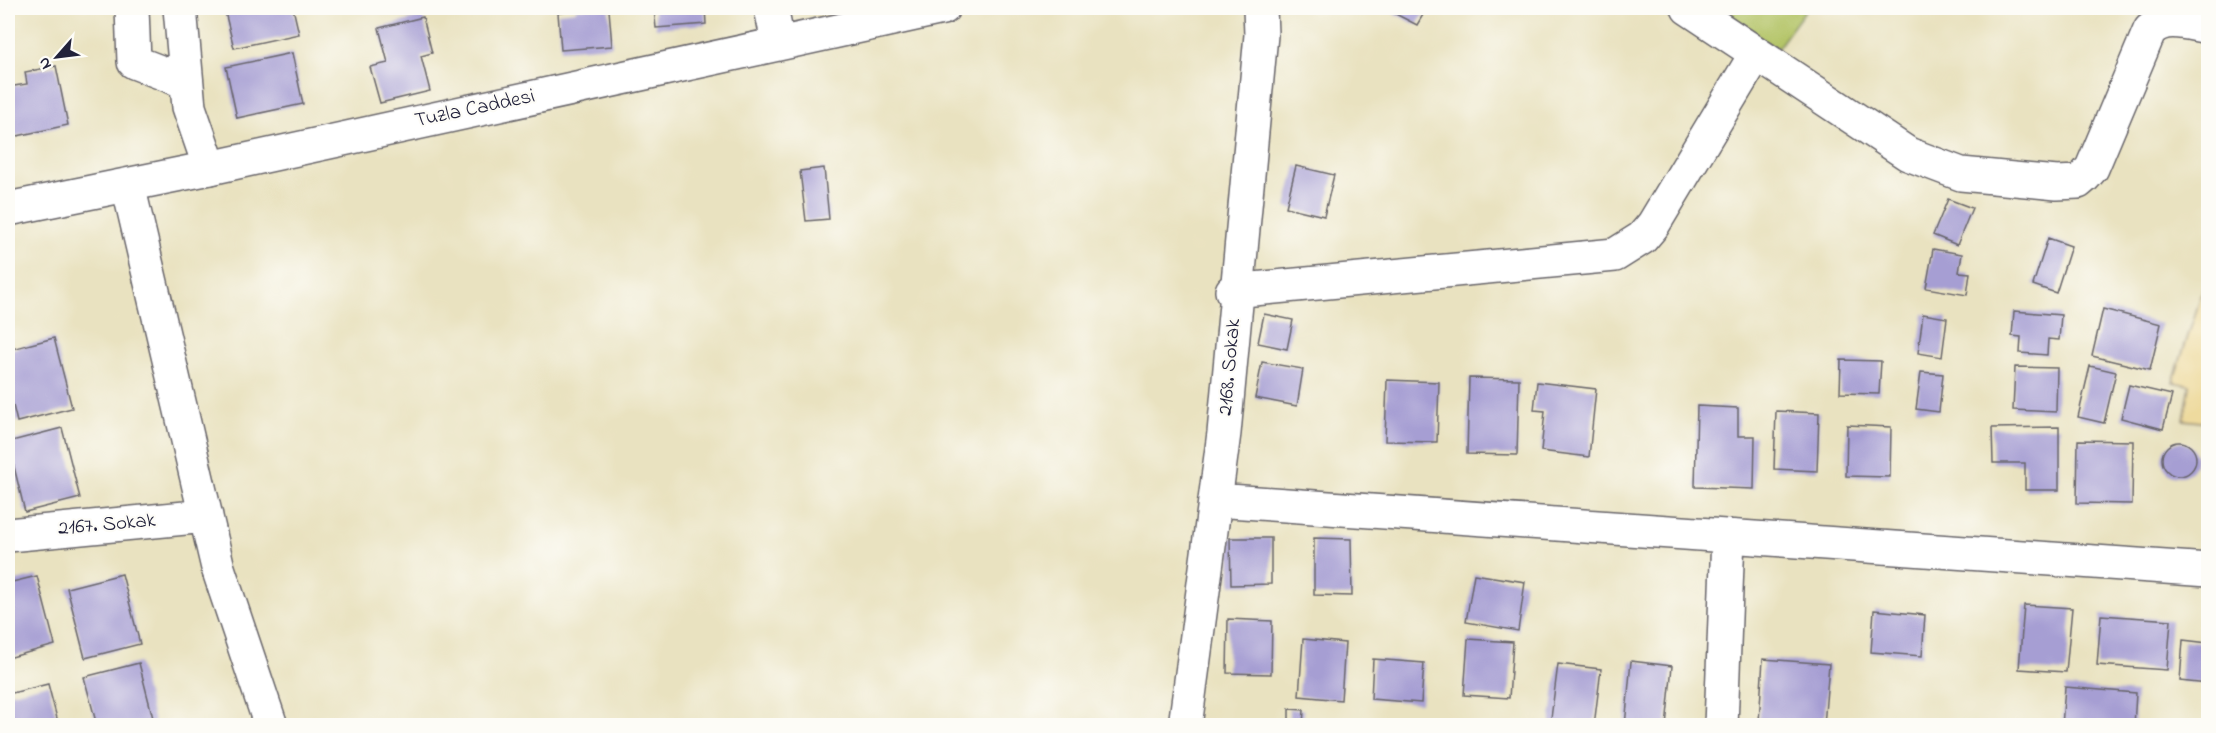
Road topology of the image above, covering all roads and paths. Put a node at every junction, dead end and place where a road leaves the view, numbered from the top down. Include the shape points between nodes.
1 (132, 8) edge
2 (180, 8) edge
3 (771, 8) edge
4 (943, 8) edge
5 (1260, 8) edge
6 (1688, 8) edge
7 (2208, 27) edge
8 (778, 42) junction
9 (1756, 54) junction
10 (186, 82) junction
11 (210, 168) junction
12 (128, 185) junction
13 (8, 209) edge
14 (1235, 291) junction
15 (1215, 500) junction
16 (206, 516) junction
17 (8, 535) edge
18 (1728, 536) junction
19 (2208, 570) edge
20 (271, 726) edge
21 (1185, 726) edge
22 (1721, 726) edge

1 - 10 street via 134,62
2 - 10 street
3 - 8 street
4 - 8 street, Tuzla Caddesi
5 - 14 street, 2168. Sokak via 1261,34
6 - 9 street
7 - 9 street via 2164,21 2150,30 2092,168 2078,182 2067,184 1960,174 1908,154
8 - 11 street, Tuzla Caddesi
9 - 14 street via 1653,225 1642,238 1615,255
10 - 11 street via 189,107
11 - 12 street, Tuzla Caddesi
12 - 13 street, Tuzla Caddesi
12 - 16 street
14 - 15 street, 2168. Sokak
15 - 18 street
15 - 21 street, 2168. Sokak
16 - 17 street, 2167. Sokak
16 - 20 street via 218,568
18 - 19 street
18 - 22 street

